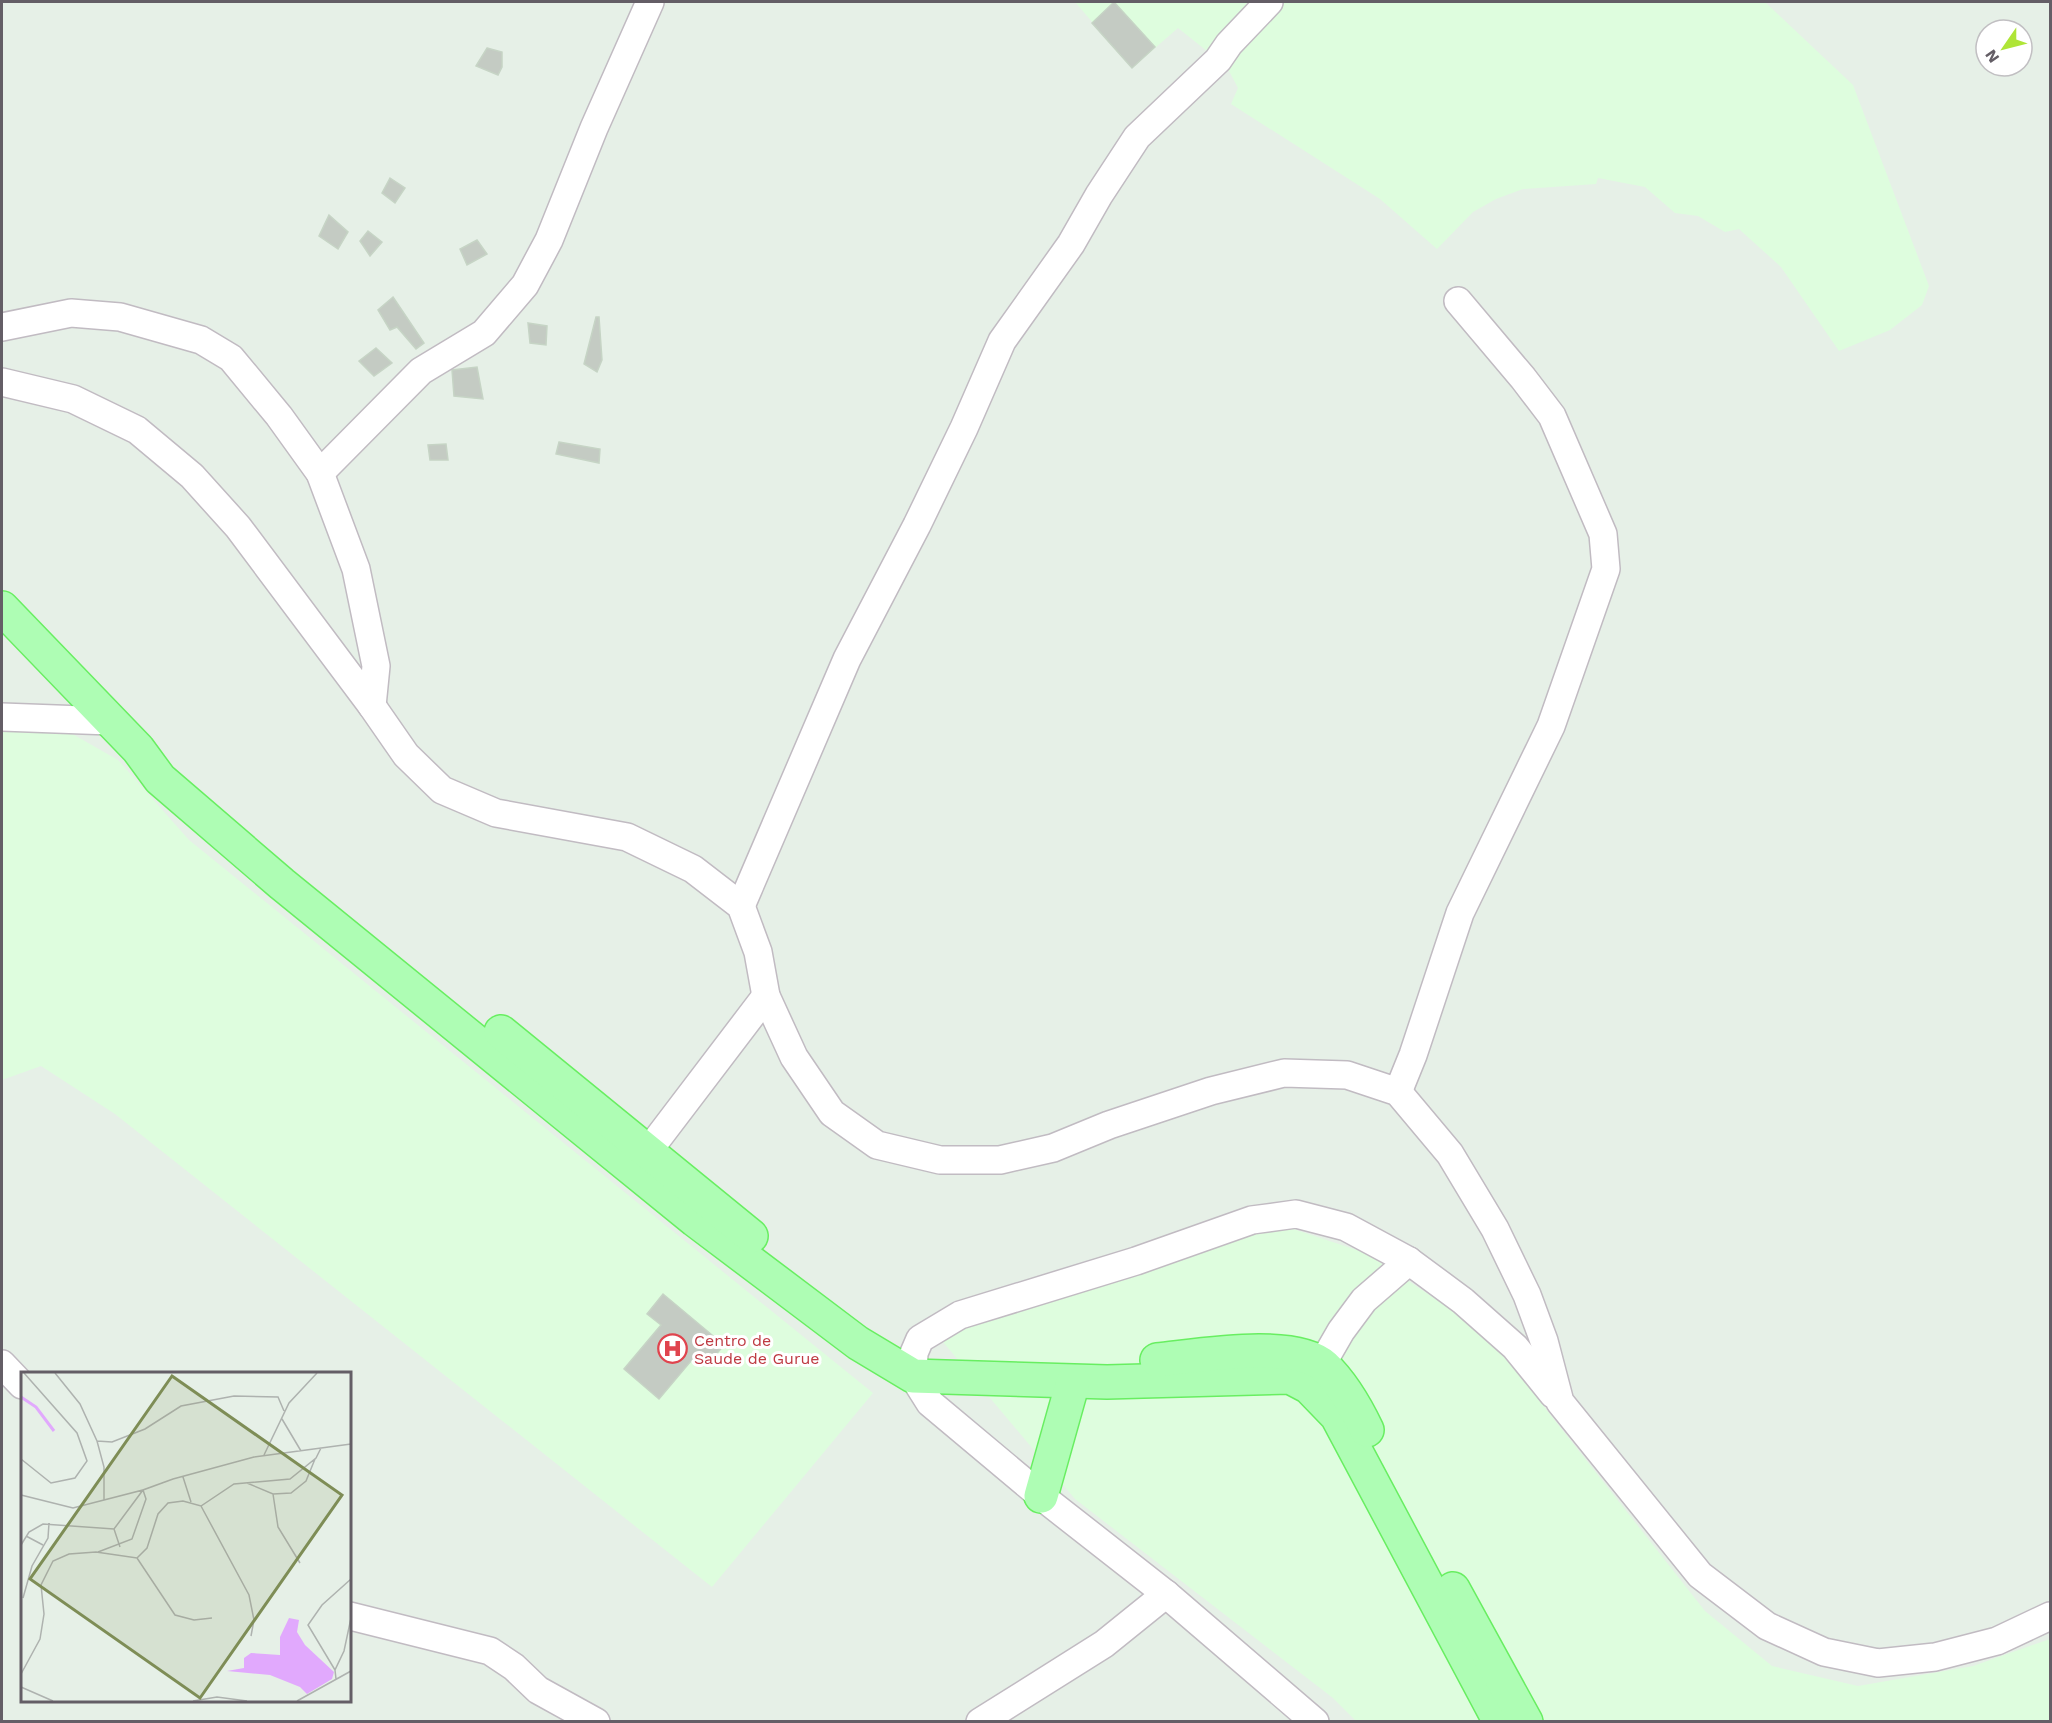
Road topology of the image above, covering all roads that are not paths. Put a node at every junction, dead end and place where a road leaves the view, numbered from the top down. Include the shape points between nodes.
1 (650, 2) edge
2 (1269, 2) edge
3 (1458, 301) dead end
4 (2, 327) edge
5 (2, 382) edge
6 (320, 472) junction
7 (2, 608) edge
8 (372, 706) junction
9 (2, 717) edge
10 (110, 721) junction
11 (741, 906) junction
12 (766, 996) junction
13 (1398, 1092) junction
14 (640, 1161) junction
15 (1409, 1261) junction
16 (2, 1364) edge
17 (913, 1364) junction
18 (1316, 1376) junction
19 (1073, 1382) junction
20 (21, 1384) edge
21 (1560, 1402) junction
22 (1041, 1496) junction
23 (1166, 1594) junction
24 (351, 1616) edge
25 (2050, 1616) edge
26 (1473, 1650) junction
27 (596, 1722) edge
28 (980, 1722) edge
29 (1315, 1722) edge
30 (1500, 1722) edge
31 (1526, 1722) edge

1 - 6 street via 549,240 525,285 484,333 421,371
2 - 11 street via 1218,60 1137,137 1071,244 1002,341 964,428 847,659
3 - 13 street via 1552,416 1603,534 1606,569 1551,726 1460,913
4 - 6 street via 71,313 120,317 201,340 231,358
5 - 8 street via 73,399 136,430 192,476 238,527
6 - 8 street via 356,569 376,666
7 - 10 main road
8 - 11 street via 406,755 442,790 496,813 627,837 693,869
9 - 10 street
10 - 14 main road via 160,779 222,833
11 - 12 street via 758,952
12 - 13 street via 794,1057 832,1113 877,1145 940,1160 1000,1160 1053,1148 1211,1091 1284,1073 1347,1076
12 - 14 street
13 - 21 street via 1450,1154 1495,1228 1527,1295
14 - 17 main road via 807,1307 858,1344
15 - 17 street via 1346,1227 1296,1214 1252,1220 1136,1261 960,1315 920,1340
15 - 18 street via 1364,1300
15 - 21 street via 1515,1347
16 - 20 street
17 - 18 main road via 1156,1360 1291,1351
17 - 19 main road
17 - 22 street via 930,1403
18 - 19 main road
18 - 26 main road
19 - 22 main road
21 - 25 street via 1700,1575 1767,1626 1824,1652 1878,1663 1935,1657 1997,1641
22 - 23 street
23 - 28 street via 1104,1644
23 - 29 street
24 - 27 street via 490,1651 538,1690
26 - 30 main road
26 - 31 main road

